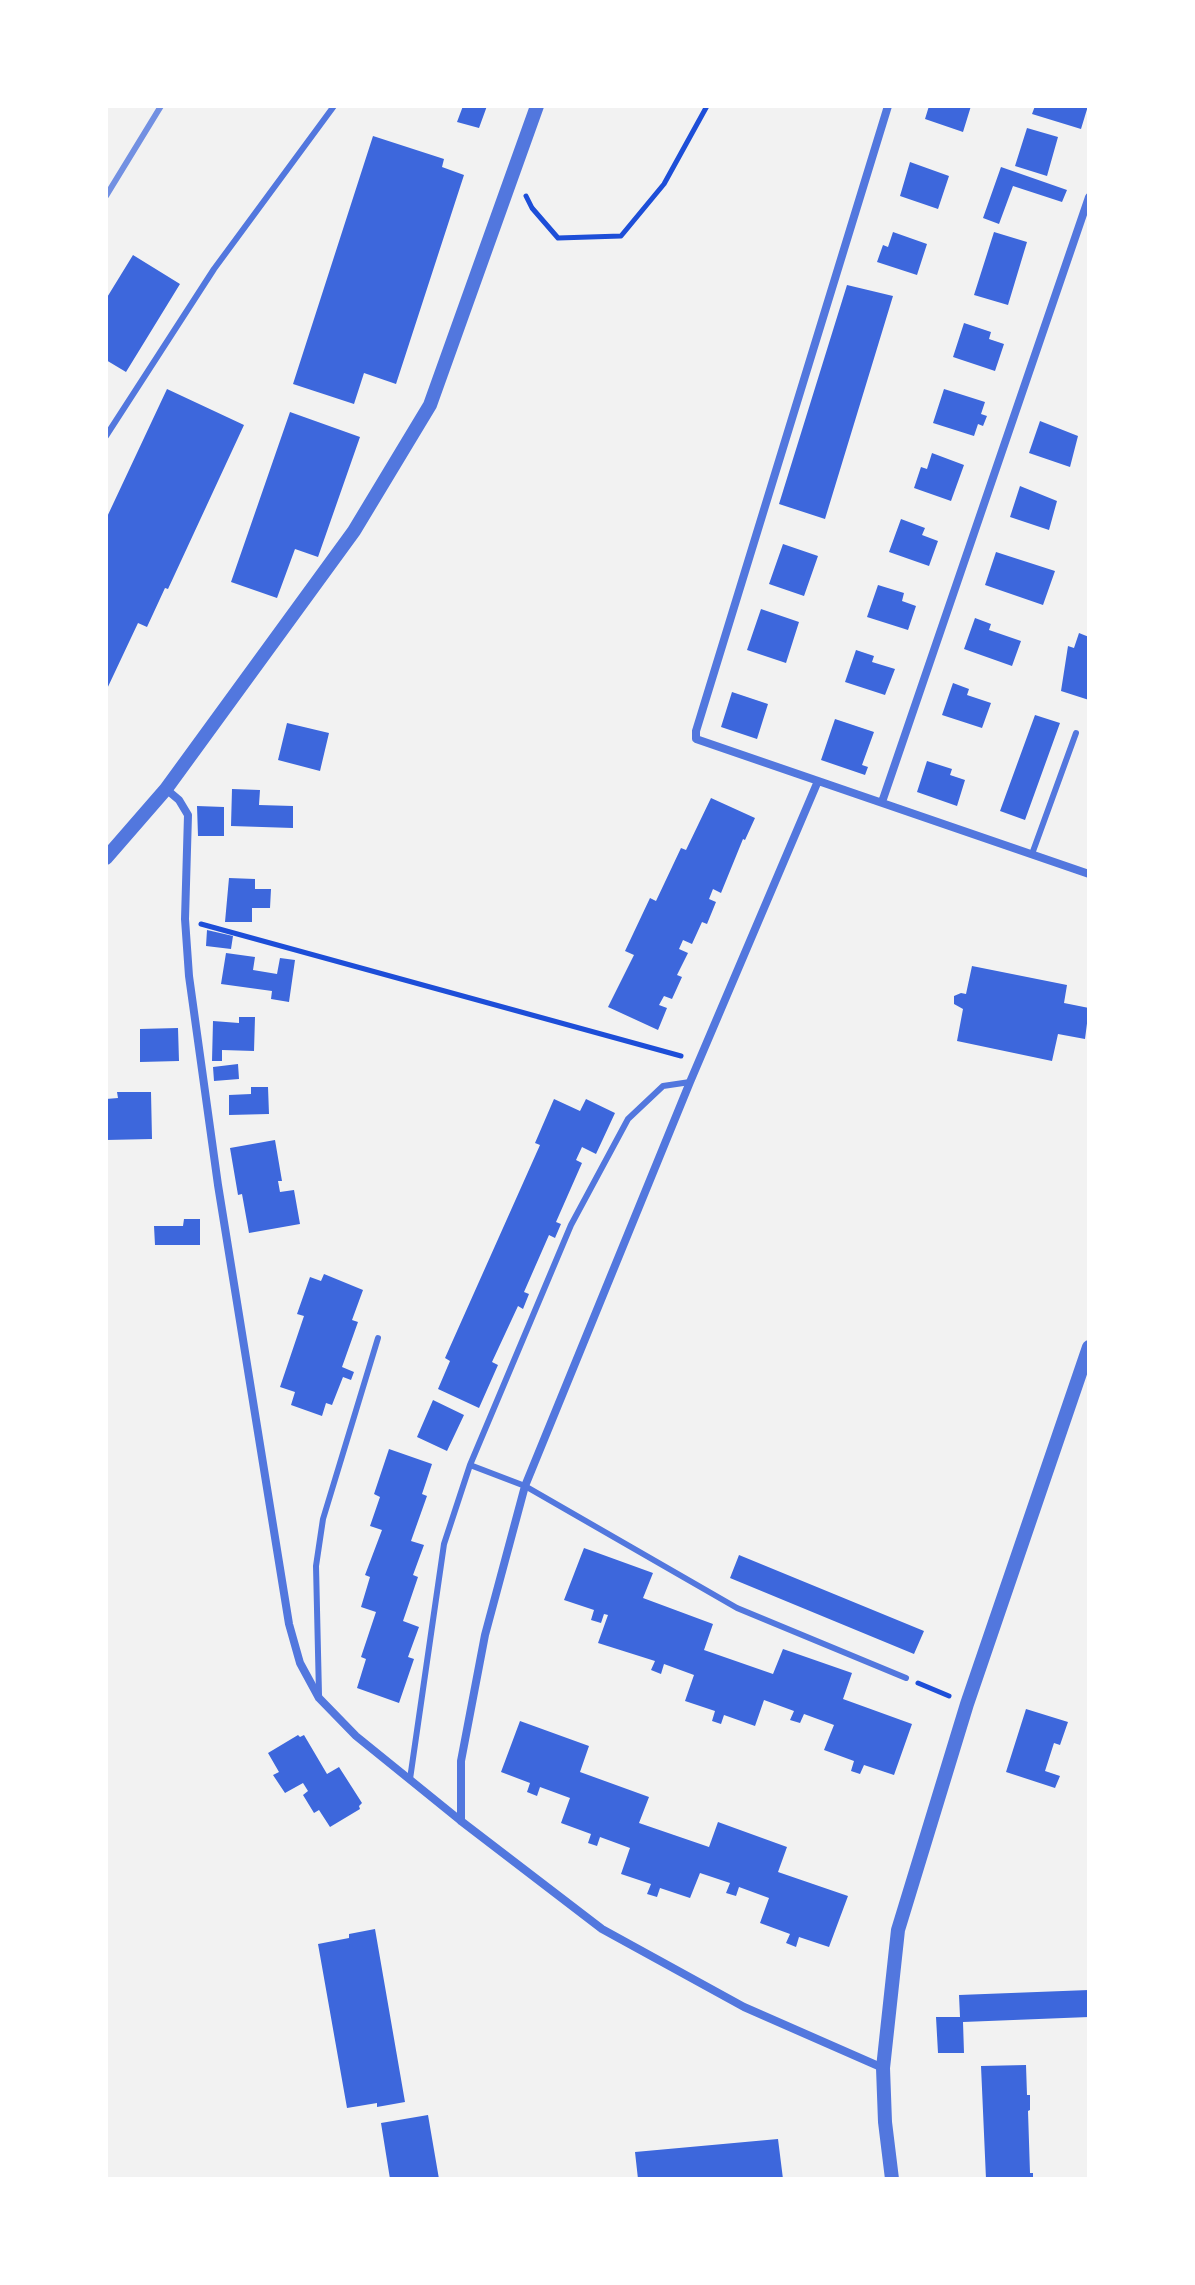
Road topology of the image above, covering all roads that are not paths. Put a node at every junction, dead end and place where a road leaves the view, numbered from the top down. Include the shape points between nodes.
1 (334, 106) edge
2 (537, 106) edge
3 (888, 106) edge
4 (1089, 197) edge
5 (106, 436) edge
6 (1076, 733) dead end
7 (818, 781) junction
8 (166, 789) junction
9 (882, 802) junction
10 (1032, 854) junction
11 (106, 858) edge
12 (1089, 874) edge
13 (690, 1082) junction
14 (378, 1338) dead end
15 (1089, 1347) edge
16 (470, 1465) junction
17 (525, 1486) junction
18 (906, 1678) road end
19 (319, 1698) junction
20 (410, 1779) junction
21 (461, 1821) junction
22 (883, 2068) junction
23 (892, 2179) edge

1 - 5 lane via 214,269
2 - 8 street via 430,405 354,531
3 - 7 street via 696,739
4 - 9 street
6 - 10 lane
7 - 9 street
7 - 13 street
8 - 11 street
8 - 19 street via 188,815 189,976 218,1185 289,1624 300,1663
9 - 10 street
10 - 12 street
13 - 16 lane via 663,1086 628,1119 571,1225
13 - 17 street
14 - 19 lane via 323,1519 316,1566
15 - 22 street via 967,1704 898,1930
16 - 17 lane
16 - 20 lane via 444,1544
17 - 18 lane via 737,1608
17 - 21 street via 485,1635 463,1747
19 - 20 street
20 - 21 street
21 - 22 street via 602,1929 744,2007
22 - 23 street

